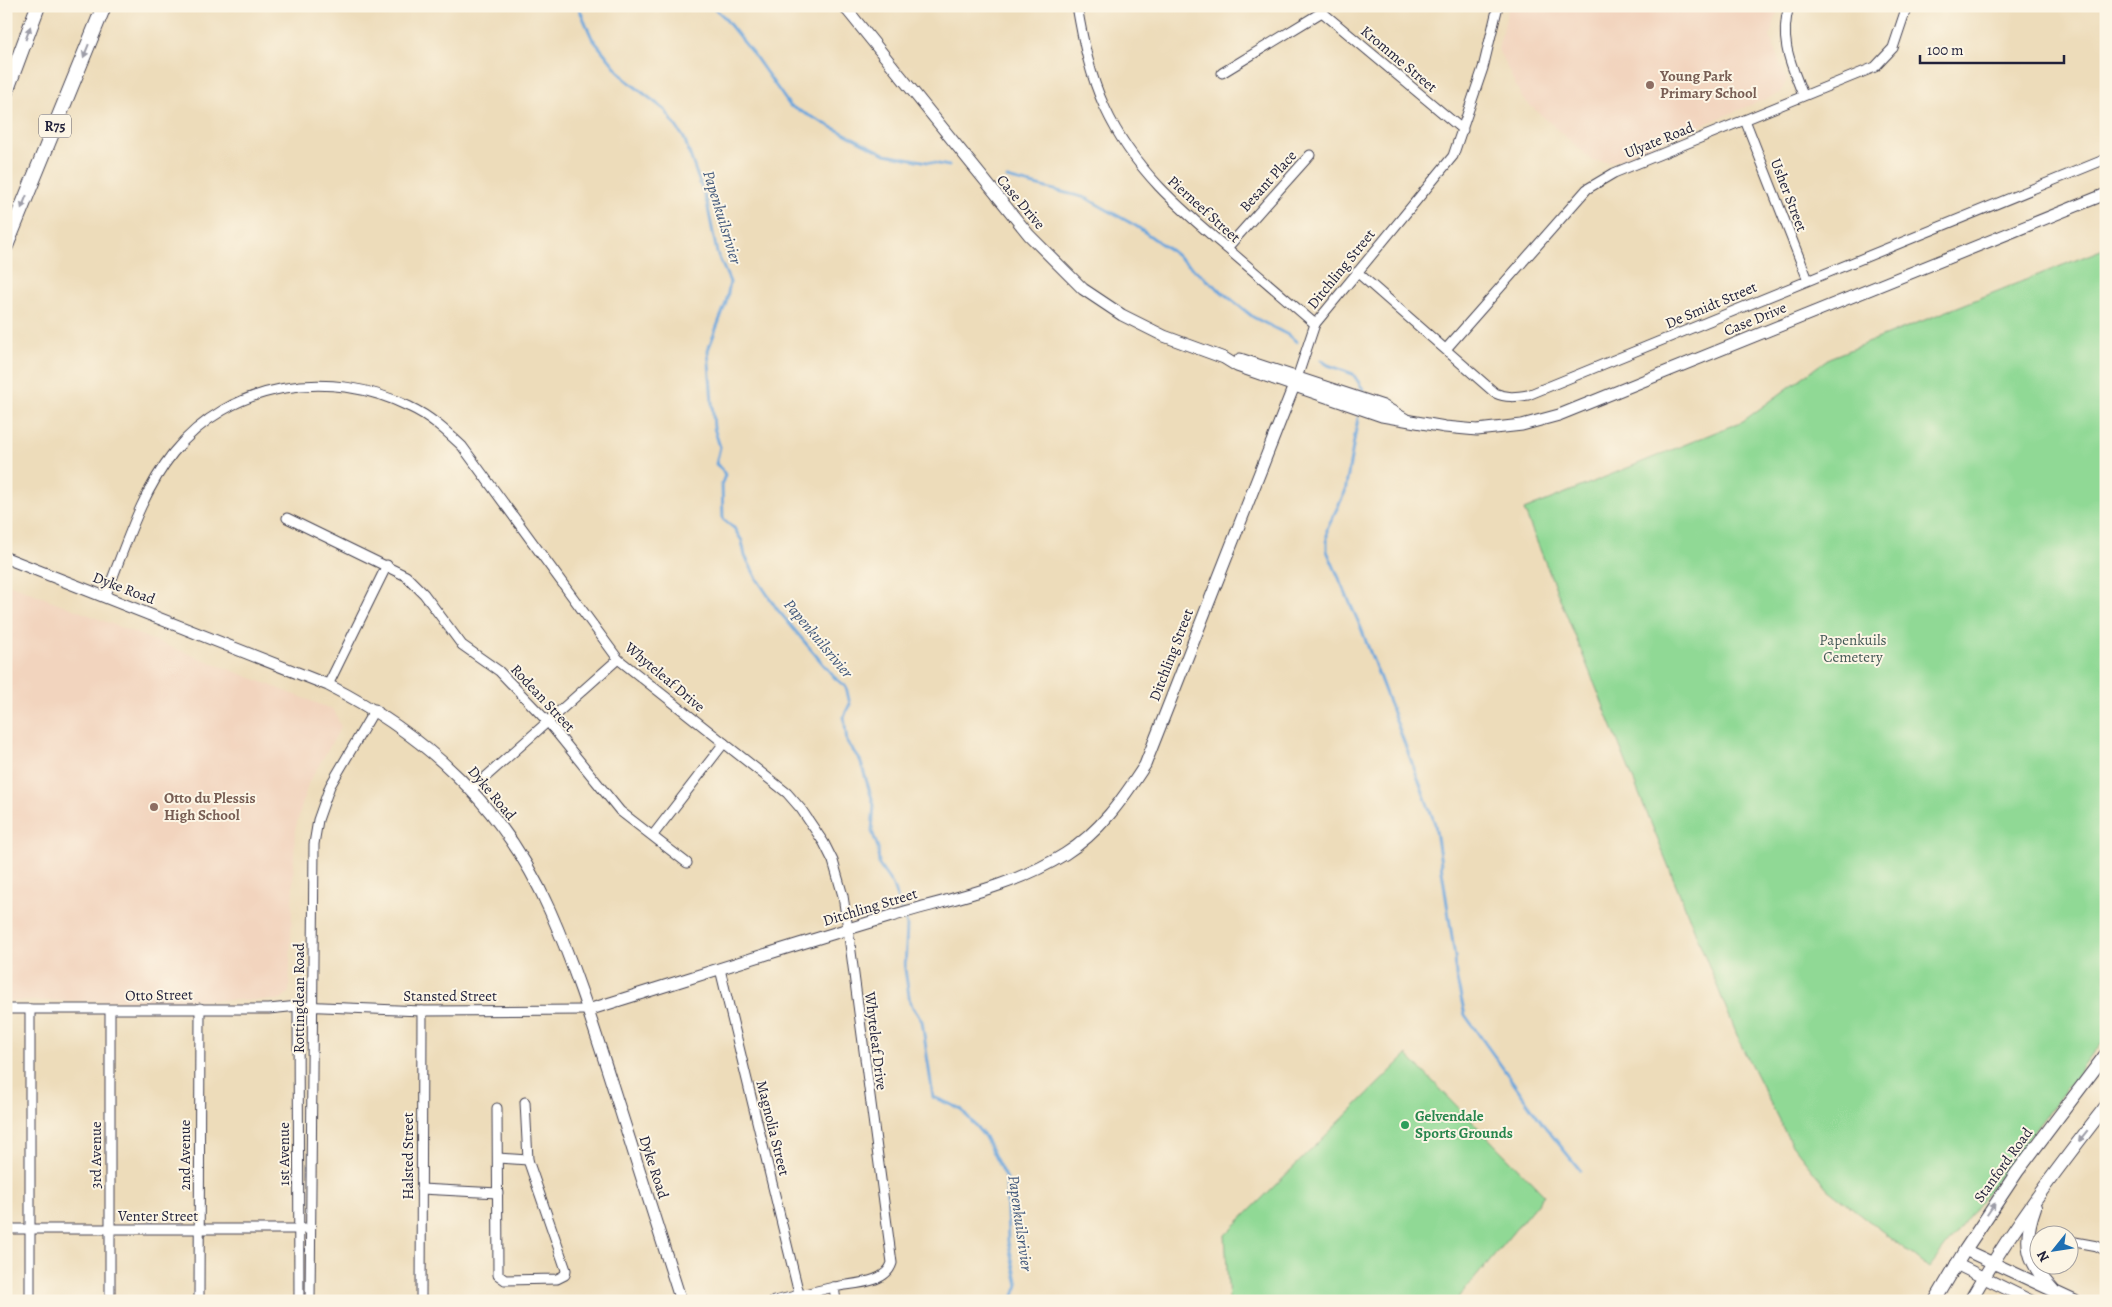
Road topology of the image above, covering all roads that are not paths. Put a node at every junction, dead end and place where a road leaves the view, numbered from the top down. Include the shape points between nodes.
1 (38, 6) edge
2 (104, 6) edge
3 (844, 6) edge
4 (1077, 6) edge
5 (1789, 6) edge
6 (1907, 6) edge
7 (1496, 7) edge
8 (1322, 9) edge
9 (1222, 73) dead end
10 (6, 92) edge
11 (1804, 95) junction
12 (1745, 120) junction
13 (1463, 130) junction
14 (1310, 155) dead end
15 (2106, 159) edge
16 (2106, 194) edge
17 (6, 246) edge
18 (1227, 248) junction
19 (1357, 272) junction
20 (1808, 280) junction
21 (1315, 324) junction
22 (1446, 350) junction
23 (1295, 382) junction
24 (287, 518) dead end
25 (6, 558) edge
26 (387, 566) junction
27 (105, 597) junction
28 (618, 659) junction
29 (328, 685) junction
30 (375, 710) junction
31 (548, 722) junction
32 (724, 743) junction
33 (471, 790) junction
34 (653, 835) junction
35 (687, 863) dead end
36 (848, 929) junction
37 (720, 968) junction
38 (298, 1006) junction
39 (200, 1008) junction
40 (313, 1008) junction
41 (6, 1009) edge
42 (30, 1009) junction
43 (110, 1010) junction
44 (588, 1010) junction
45 (422, 1011) junction
46 (2106, 1054) edge
47 (525, 1102) dead end
48 (2106, 1106) edge
49 (497, 1108) dead end
50 (498, 1158) junction
51 (528, 1160) junction
52 (2043, 1188) junction
53 (421, 1189) junction
54 (498, 1193) junction
55 (6, 1229) edge
56 (30, 1229) junction
57 (298, 1229) junction
58 (309, 1229) junction
59 (110, 1230) junction
60 (198, 1230) junction
61 (2080, 1243) edge
62 (1965, 1250) junction
63 (2106, 1250) edge
64 (1956, 1264) junction
65 (1992, 1264) junction
66 (1983, 1278) junction
67 (834, 1287) junction
68 (2053, 1290) junction
69 (799, 1294) junction
70 (30, 1301) edge
71 (110, 1301) edge
72 (199, 1301) edge
73 (299, 1301) edge
74 (310, 1301) edge
75 (421, 1301) edge
76 (681, 1301) edge
77 (774, 1301) edge
78 (836, 1301) edge
79 (1935, 1301) edge
80 (1970, 1301) edge
81 (2031, 1301) edge
82 (2075, 1301) edge

10 -> 1 main road
2 -> 17 main road, R75
3 - 23 street, Case Drive via 1029,235 1083,289 1150,330 1237,366
4 - 18 street, Pierneef Street via 1094,78 1120,136 1170,199
5 - 11 street via 1784,38
6 - 11 street, Ulyate Road via 1893,48 1882,61 1854,77
7 - 13 street, Ditchling Street via 1483,68
8 - 9 street
8 - 13 street, Kromme Street
11 - 12 street, Ulyate Road
12 - 20 street, Usher Street
12 - 22 street, Ulyate Road via 1614,173 1587,190
13 - 19 street, Ditchling Street via 1453,156
14 - 18 street, Besant Place
15 - 20 street, De Smidt Street
16 - 23 street, Case Drive via 1559,415 1522,425 1477,430 1394,419 1369,413
18 - 21 street, Pierneef Street
19 - 21 street, Ditchling Street
19 - 22 street, De Smidt Street
20 - 22 street, De Smidt Street via 1528,395 1510,397 1495,393
21 - 23 street, Ditchling Street
23 - 36 street, Ditchling Street via 1144,765 1116,807 1082,842 1039,869 994,887
24 - 26 street, Rodean Street
25 - 27 street, Dyke Road
26 - 29 street
26 - 31 street, Rodean Street via 416,584 462,645 499,671
27 - 28 street, Whyteleaf Drive via 150,488 173,453 201,426 236,402 261,393 291,386 336,385 374,393 412,408 462,446
27 - 29 street, Dyke Road
28 - 31 street
28 - 32 street, Whyteleaf Drive
29 - 30 street, Dyke Road
30 - 33 street, Dyke Road via 428,749
30 - 40 street, Rottingdean Road via 330,786 318,820 313,859
31 - 33 street
31 - 34 street, Rodean Street via 620,811
32 - 34 street
32 - 36 street, Whyteleaf Drive via 787,793 813,825 833,861
33 - 44 street, Dyke Road via 510,839 542,894
34 - 35 street, Rodean Street
36 - 37 street, Ditchling Street
36 - 67 street, Whyteleaf Drive via 892,1263 880,1278
37 - 44 street, Ditchling Street
37 - 69 street, Magnolia Street
38 - 39 street, Otto Street
38 - 40 street, Otto Street
38 - 57 street, 1st Avenue
39 - 43 street, Otto Street
39 - 60 street, 2nd Avenue
40 - 45 street, Stansted Street
40 - 58 street, Rottingdean Road
41 - 42 street, Otto Street
42 - 43 street, Otto Street
42 - 56 street
43 - 59 street, 3rd Avenue
44 - 45 street, Stansted Street
44 - 76 street, Dyke Road
45 - 53 street, Halsted Street
62 -> 46 main road, Stanford Road via 2017,1172
47 - 51 street
48 -> 52 main road
49 - 50 street
50 - 51 street
50 - 54 street
51 - 54 street via 565,1266 565,1274 560,1279 499,1278
52 - 65 main road
52 - 68 main road via 2031,1222 2028,1245 2031,1262
53 - 54 street
53 - 75 street, Halsted Street
55 - 56 street, Venter Street
56 - 59 street, Venter Street
56 - 70 street
57 - 58 street, Venter Street
57 - 60 street, Venter Street
57 - 73 street, 1st Avenue
58 - 74 street, Rottingdean Road
59 - 60 street, Venter Street
59 - 71 street, 3rd Avenue
60 - 72 street, 2nd Avenue
61 - 63 street
62 - 64 main road, Stanford Road
62 - 65 street
64 - 66 street
64 - 79 main road, Stanford Road
65 - 66 main road
65 - 68 street
66 - 80 main road
66 - 81 street
67 - 69 street, Whyteleaf Drive
67 - 78 street
68 - 82 street
69 - 77 street, Whyteleaf Drive

